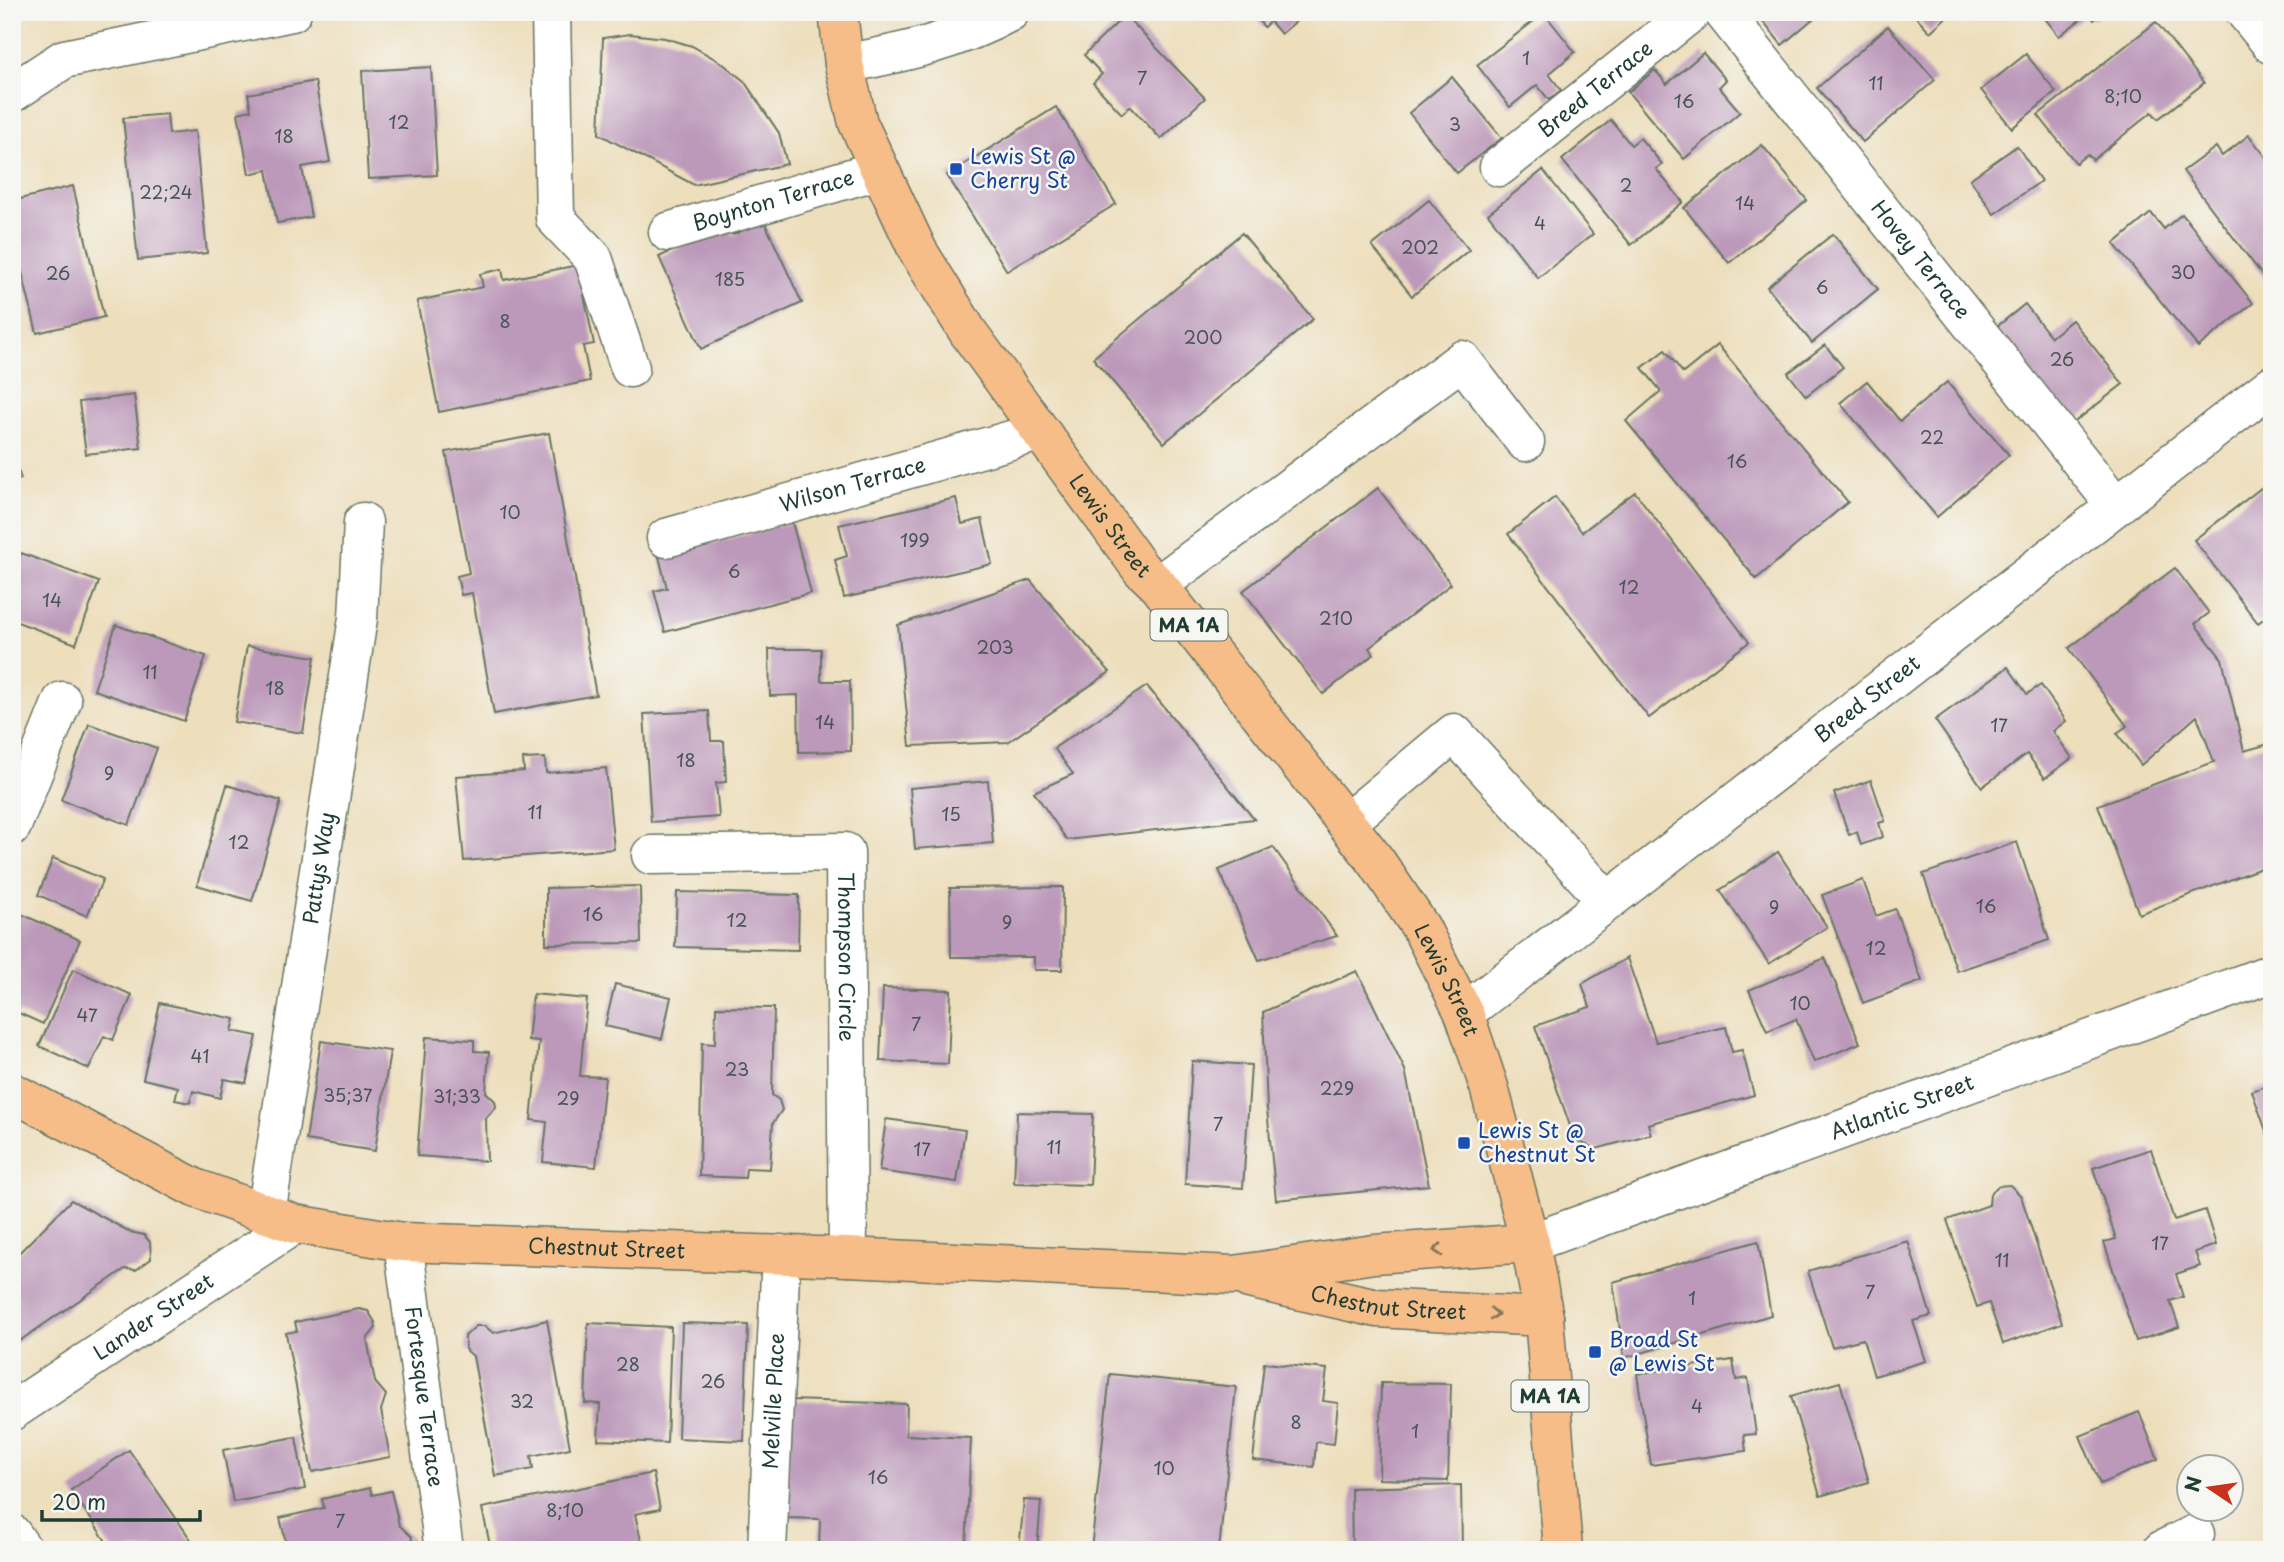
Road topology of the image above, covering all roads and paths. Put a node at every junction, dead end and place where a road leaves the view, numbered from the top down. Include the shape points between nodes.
1 (292, 12) edge
2 (551, 12) edge
3 (838, 12) edge
4 (1010, 12) edge
5 (1692, 12) edge
6 (1723, 12) edge
7 (2245, 12) edge
8 (2272, 46) edge
9 (12, 58) edge
10 (64, 59) junction
11 (844, 64) junction
12 (12, 93) edge
13 (1499, 167) dead end
14 (878, 170) junction
15 (668, 233) dead end
16 (631, 368) dead end
17 (2272, 385) edge
18 (1039, 432) junction
19 (1525, 442) dead end
20 (2116, 506) junction
21 (363, 522) dead end
22 (666, 538) dead end
23 (1158, 585) junction
24 (62, 701) dead end
25 (1346, 823) junction
26 (12, 826) edge
27 (651, 855) dead end
28 (1607, 901) junction
29 (2272, 973) edge
30 (1464, 1013) junction
31 (12, 1092) edge
32 (281, 1219) junction
33 (404, 1242) junction
34 (1530, 1242) junction
35 (781, 1254) junction
36 (848, 1257) junction
37 (1234, 1275) junction
38 (1544, 1317) junction
39 (12, 1411) edge
40 (12, 1534) edge
41 (23, 1550) edge
42 (444, 1550) edge
43 (767, 1550) edge
44 (1563, 1550) edge

1 - 10 street
2 - 16 street via 555,218 593,258
3 - 11 main road, Lewis Street / MA 1A
4 - 11 street via 979,30 916,50
5 - 13 street, Breed Terrace
6 - 20 street, Hovey Terrace
7 - 8 street
9 - 10 street
10 - 12 street
11 - 14 main road, Lewis Street / MA 1A via 858,123
14 - 15 street, Boynton Terrace
14 - 18 main road, Lewis Street / MA 1A via 918,251
17 - 20 street, Breed Street
18 - 22 street, Wilson Terrace
18 - 23 main road, Lewis Street / MA 1A via 1141,569
19 - 23 street via 1462,360
20 - 28 street, Breed Street
21 - 32 street, Pattys Way via 358,618
23 - 25 main road, Lewis Street / MA 1A
24 - 26 street
25 - 28 street via 1454,733
25 - 30 main road, Lewis Street / MA 1A via 1422,928
27 - 36 street, Thompson Circle via 845,852
28 - 30 street, Breed Street
29 - 34 street, Atlantic Street
30 - 34 main road, Lewis Street / MA 1A via 1489,1087
31 - 32 main road, Chestnut Street via 195,1188
32 - 33 main road, Chestnut Street
32 - 39 street, Lander Street
33 - 35 main road, Chestnut Street
33 - 42 street, Fortesque Terrace
34 -> 37 main road, Chestnut Street via 1374,1254
34 - 38 main road, MA 1A
35 - 36 main road, Chestnut Street
35 - 43 street, Melville Place
36 - 37 main road, Chestnut Street
37 -> 38 main road, Chestnut Street via 1377,1308
38 - 44 main road, MA 1A
40 - 41 street

